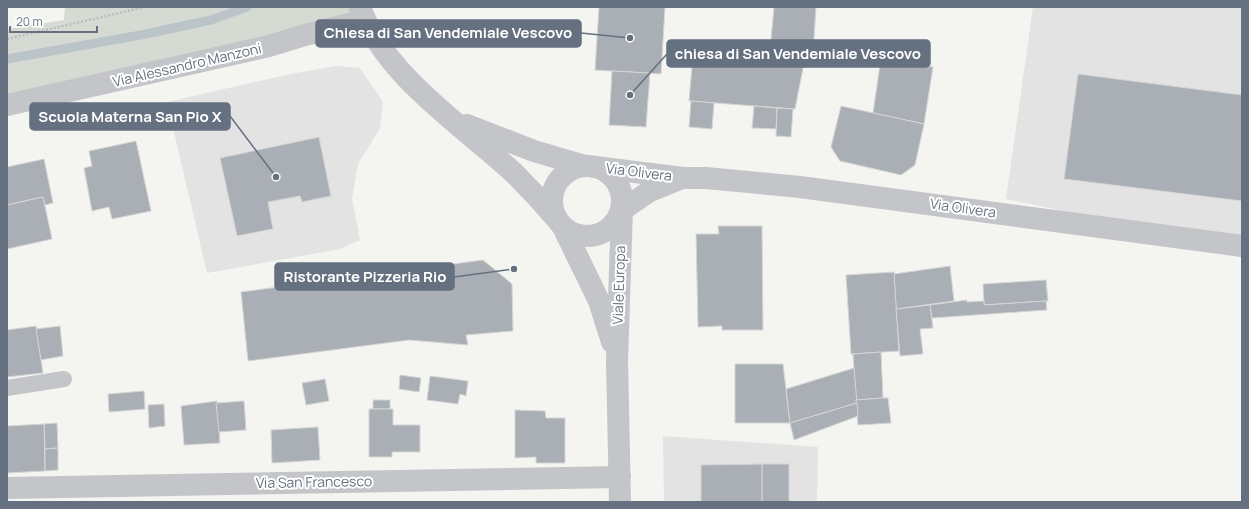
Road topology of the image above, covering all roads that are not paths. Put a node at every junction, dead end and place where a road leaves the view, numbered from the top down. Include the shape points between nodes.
1 (363, 14) edge
2 (7, 105) edge
3 (452, 119) junction
4 (590, 166) junction
5 (683, 178) junction
6 (622, 210) junction
7 (559, 222) junction
8 (1242, 246) edge
9 (617, 361) junction
10 (64, 379) dead end
11 (7, 388) edge
12 (620, 477) junction
13 (7, 488) edge
14 (620, 502) edge

1 - 2 street, Via Alessandro Manzoni via 269,46
1 - 3 street, Viale Europa via 383,49 404,75
3 - 4 street, Viale Europa via 534,152
3 - 7 street, Viale Europa via 538,197
4 - 5 street, Via Olivera
4 - 6 street via 606,171 614,178 620,188
4 - 7 street via 573,169 556,184 552,206
5 - 6 street, Via Olivera via 650,191
5 - 8 street, Via Olivera via 800,187
6 - 7 street via 617,221 608,230 597,235 585,237 573,234
6 - 9 street, Viale Europa
7 - 9 street, Viale Europa via 599,301
9 - 12 street, Viale Europa
10 - 11 lane
12 - 13 street, Via San Francesco
12 - 14 street, Viale Europa

